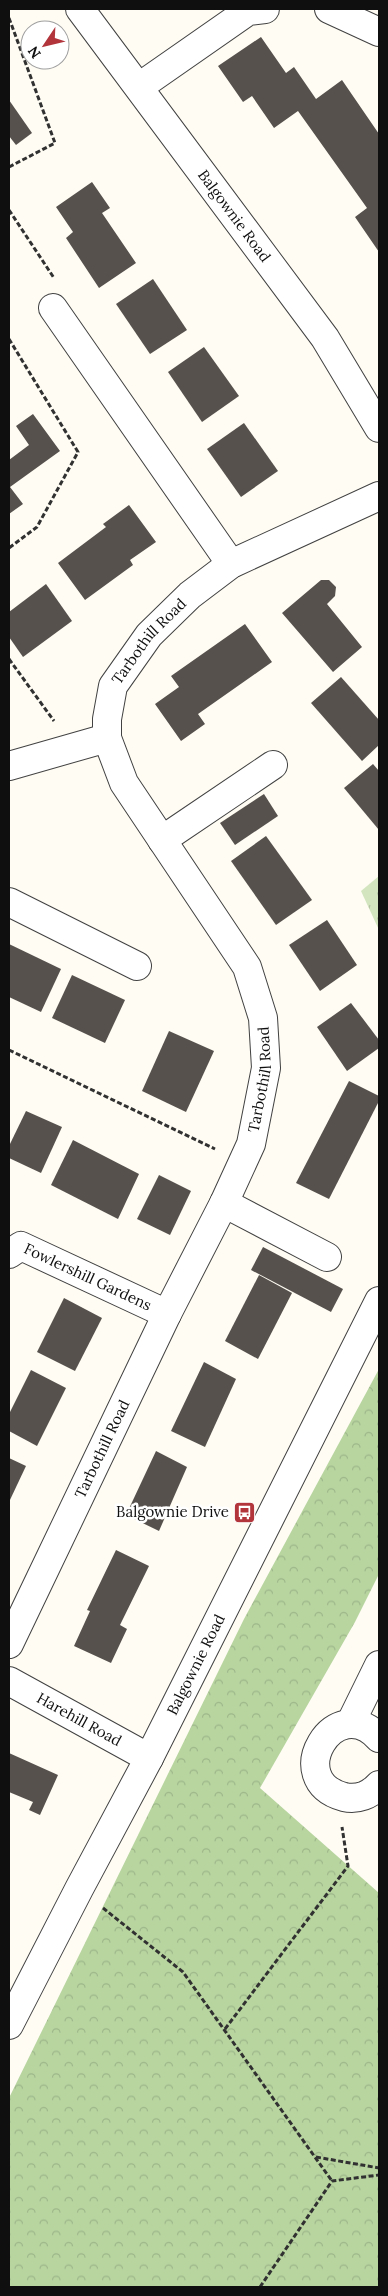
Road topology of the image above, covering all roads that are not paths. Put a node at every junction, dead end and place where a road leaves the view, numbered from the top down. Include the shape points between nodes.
1 (80, 9) edge
2 (265, 9) edge
3 (329, 9) edge
4 (379, 32) edge
5 (139, 87) junction
6 (53, 308) road end
7 (379, 428) edge
8 (379, 496) edge
9 (231, 564) junction
10 (107, 738) junction
11 (273, 765) dead end
12 (9, 766) edge
13 (162, 840) junction
14 (9, 902) edge
15 (137, 966) dead end
16 (224, 1203) junction
17 (9, 1254) edge
18 (327, 1257) dead end
19 (379, 1301) edge
20 (167, 1314) junction
21 (9, 1644) edge
22 (379, 1665) edge
23 (9, 1681) edge
24 (350, 1724) junction
25 (379, 1738) edge
26 (149, 1758) junction
27 (379, 1786) edge
28 (9, 2025) edge

1 - 5 street, Balgownie Road
2 - 5 street via 248,11
3 - 4 street
5 - 7 street, Balgownie Road via 325,338
6 - 9 street
8 - 9 street, Tarbothill Road
9 - 10 street, Tarbothill Road via 190,595 149,635 113,686
10 - 12 street
10 - 13 street, Tarbothill Road via 124,783
11 - 13 street
13 - 16 street, Tarbothill Road via 247,967 263,1018 266,1068 251,1144
14 - 15 street
16 - 18 street
16 - 20 street, Tarbothill Road
17 - 20 street, Fowlershill Gardens via 21,1246
19 - 26 street, Balgownie Road
20 - 21 street, Tarbothill Road
22 - 24 street
23 - 26 street, Harehill Road
24 - 25 street via 362,1726
24 - 27 street via 330,1732 317,1749 316,1770 327,1789 347,1798 359,1798
26 - 28 street, Balgownie Road via 78,1888

